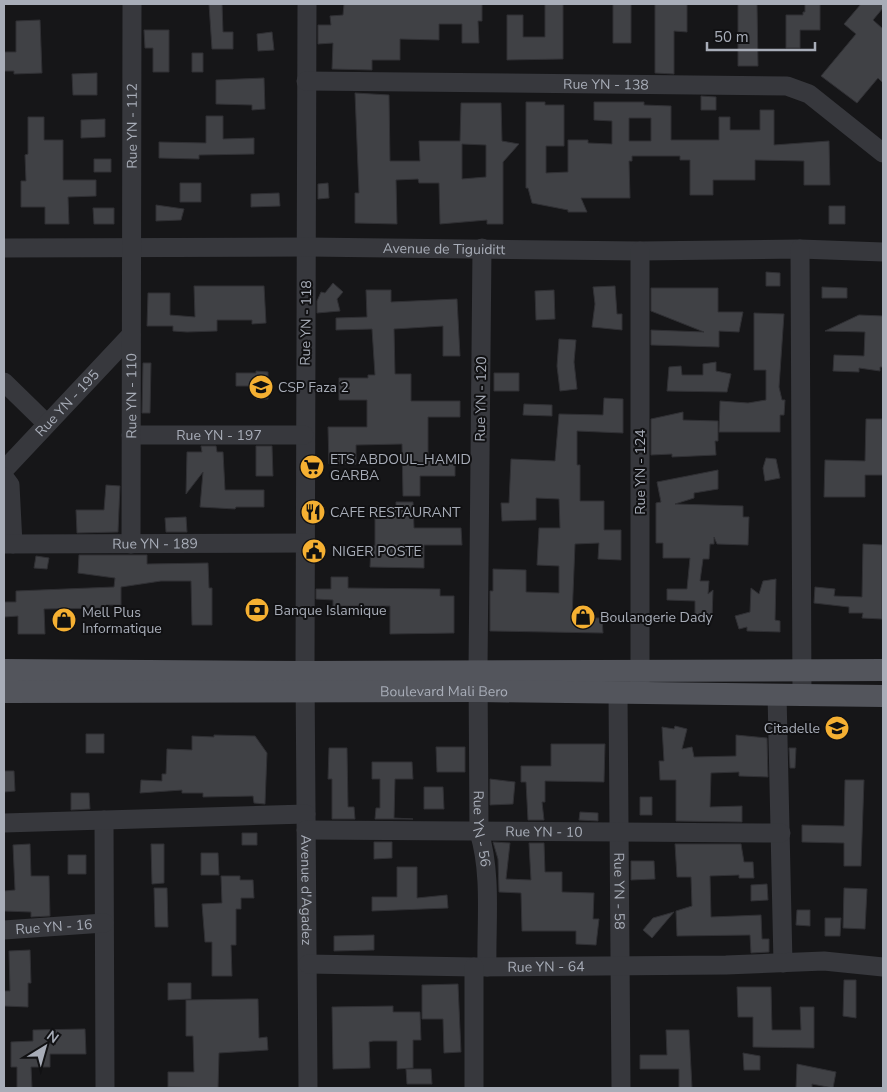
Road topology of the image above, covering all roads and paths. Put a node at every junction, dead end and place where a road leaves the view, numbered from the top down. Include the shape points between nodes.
1 (132, 4) edge
2 (307, 4) edge
3 (306, 81) junction
4 (883, 153) edge
5 (306, 247) junction
6 (4, 248) edge
7 (131, 248) junction
8 (482, 248) junction
9 (800, 249) junction
10 (640, 251) junction
11 (883, 252) edge
12 (131, 335) junction
13 (4, 382) edge
14 (46, 423) junction
15 (131, 435) junction
16 (304, 435) junction
17 (4, 470) edge
18 (4, 477) edge
19 (306, 542) junction
20 (9, 544) edge
21 (131, 544) junction
22 (802, 669) junction
23 (4, 670) edge
24 (883, 670) edge
25 (640, 671) junction
26 (478, 680) junction
27 (305, 682) junction
28 (4, 692) edge
29 (618, 693) junction
30 (640, 693) junction
31 (777, 694) junction
32 (802, 694) junction
33 (883, 696) edge
34 (104, 820) junction
35 (306, 822) junction
36 (4, 823) edge
37 (479, 832) junction
38 (618, 832) junction
39 (781, 833) junction
40 (104, 923) junction
41 (4, 930) edge
42 (783, 963) junction
43 (308, 964) junction
44 (620, 965) junction
45 (480, 967) junction
46 (883, 967) edge
47 (105, 1088) edge
48 (308, 1088) edge
49 (474, 1088) edge
50 (621, 1088) edge

1 - 7 street, Rue YN - 112
2 - 3 street, Rue YN - 118
3 - 4 street, Rue YN - 138 via 787,86 809,94
3 - 5 street, Rue YN - 118
5 - 7 street, Avenue de Tiguiditt
5 - 8 street, Avenue de Tiguiditt
5 - 16 street, Rue YN - 118
6 - 7 street, Avenue de Tiguiditt
7 - 12 street, Rue YN - 110
8 - 10 street, Avenue de Tiguiditt
8 - 26 street, Rue YN - 120
9 - 10 street, Avenue de Tiguiditt
9 - 11 street, Avenue de Tiguiditt
9 - 22 street
10 - 25 street, Rue YN - 124
12 - 14 street, Rue YN - 195
12 - 15 street, Rue YN - 110
13 - 14 street
14 - 17 street, Rue YN - 195
15 - 16 street, Rue YN - 197
15 - 21 street, Rue YN - 110
16 - 19 street, Rue YN - 118
18 - 20 street via 10,485
19 - 21 street, Rue YN - 189
19 - 27 street, Rue YN - 118
20 - 21 street, Rue YN - 189
22 - 24 main road, Boulevard Mali Bero
22 - 25 main road, Boulevard Mali Bero
22 - 32 street
23 - 27 main road, Boulevard Mali Bero
25 - 26 main road, Boulevard Mali Bero
25 - 30 street, Rue YN - 124
26 - 27 main road, Boulevard Mali Bero
26 - 29 main road, Boulevard Mali Bero
26 - 37 street, Rue YN - 56
27 - 28 main road, Boulevard Mali Bero
27 - 35 street, Avenue d'Agadez
29 - 30 main road, Boulevard Mali Bero
29 - 38 street, Rue YN - 58
30 - 31 main road, Boulevard Mali Bero
31 - 32 main road, Boulevard Mali Bero
31 - 39 street
32 - 33 main road, Boulevard Mali Bero
34 - 35 street, Rue YN - 10
34 - 36 street, Rue YN - 10
34 - 40 street
35 - 37 street, Rue YN - 10
35 - 43 street, Avenue d'Agadez
37 - 38 street, Rue YN - 10
37 - 45 street, Rue YN - 56 via 485,872
38 - 39 street, Rue YN - 10
38 - 44 street, Rue YN - 58
39 - 42 street
40 - 41 street, Rue YN - 16
40 - 47 street
42 - 44 street, Rue YN - 64
42 - 46 street, Rue YN - 64 via 852,962
43 - 45 street, Rue YN - 64
43 - 48 street, Avenue d'Agadez
44 - 45 street, Rue YN - 64
44 - 50 street, Rue YN - 58
45 - 49 street, Rue YN - 56

